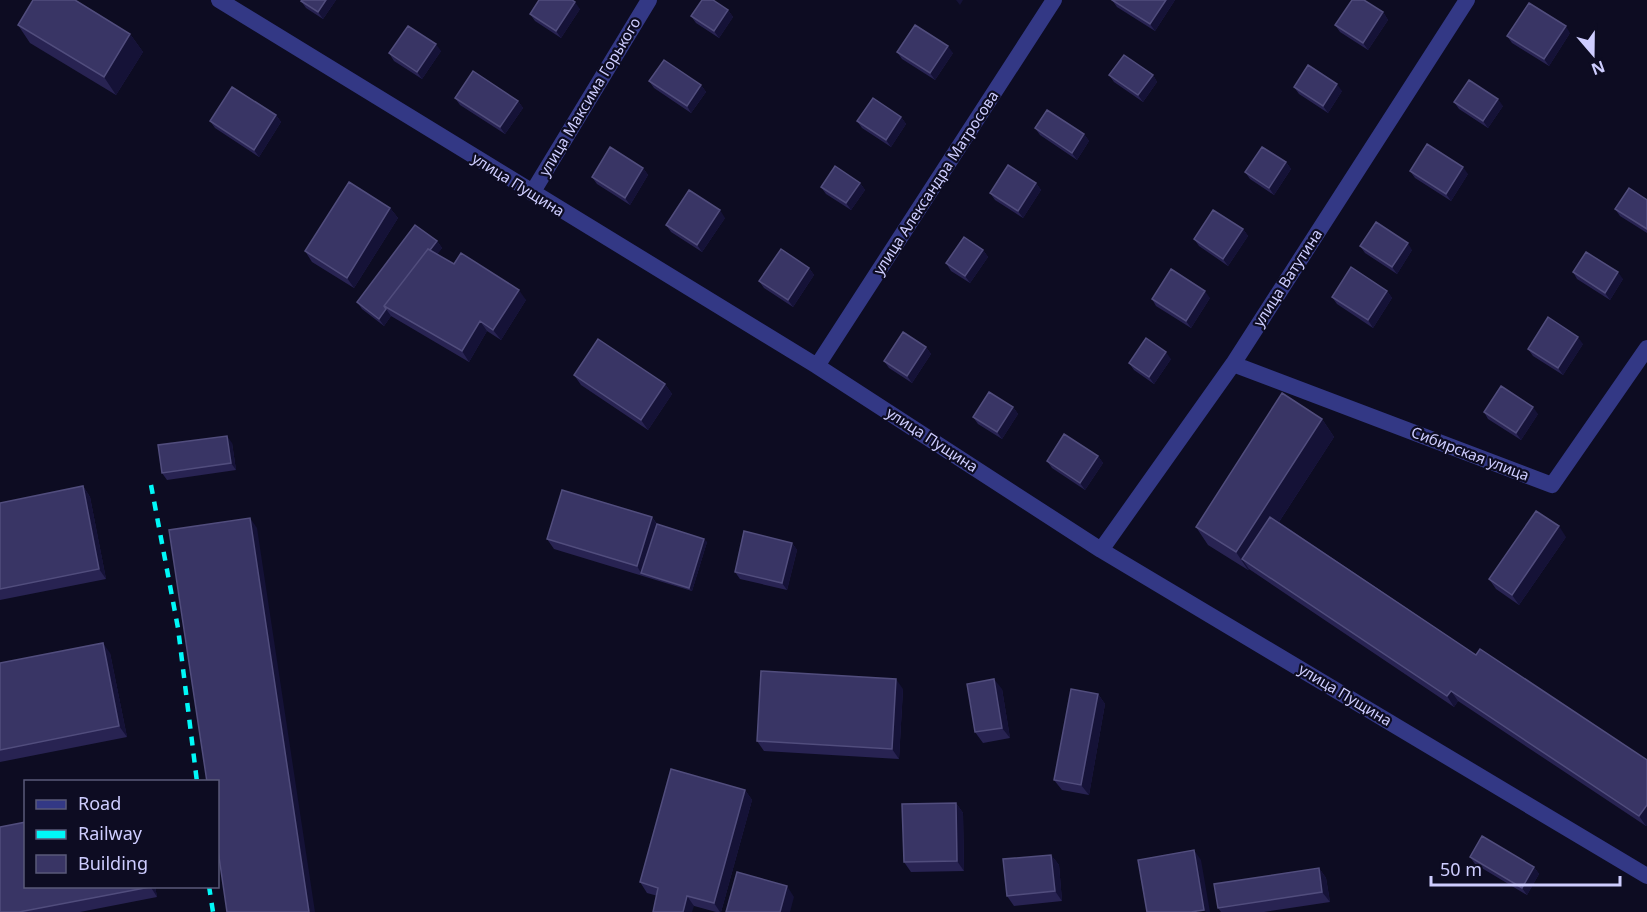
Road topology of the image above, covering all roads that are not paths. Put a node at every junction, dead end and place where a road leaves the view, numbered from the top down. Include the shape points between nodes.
1 (219, 0) edge
2 (649, 0) edge
3 (1054, 0) edge
4 (1467, 0) edge
5 (247, 7) edge
6 (532, 193) junction
7 (1647, 348) edge
8 (1233, 364) junction
9 (817, 366) junction
10 (1101, 550) junction
11 (1647, 876) edge

1 - 5 street, улица Пущина
2 - 6 street, улица Максима Горького
3 - 9 street, улица Александра Матросова
4 - 8 street, улица Ватутина
5 - 6 street, улица Пущина
6 - 9 street, улица Пущина
7 - 8 street, Сибирская улица via 1552,485
8 - 10 street, улица Ватутина
9 - 10 street, улица Пущина
10 - 11 street, улица Пущина

